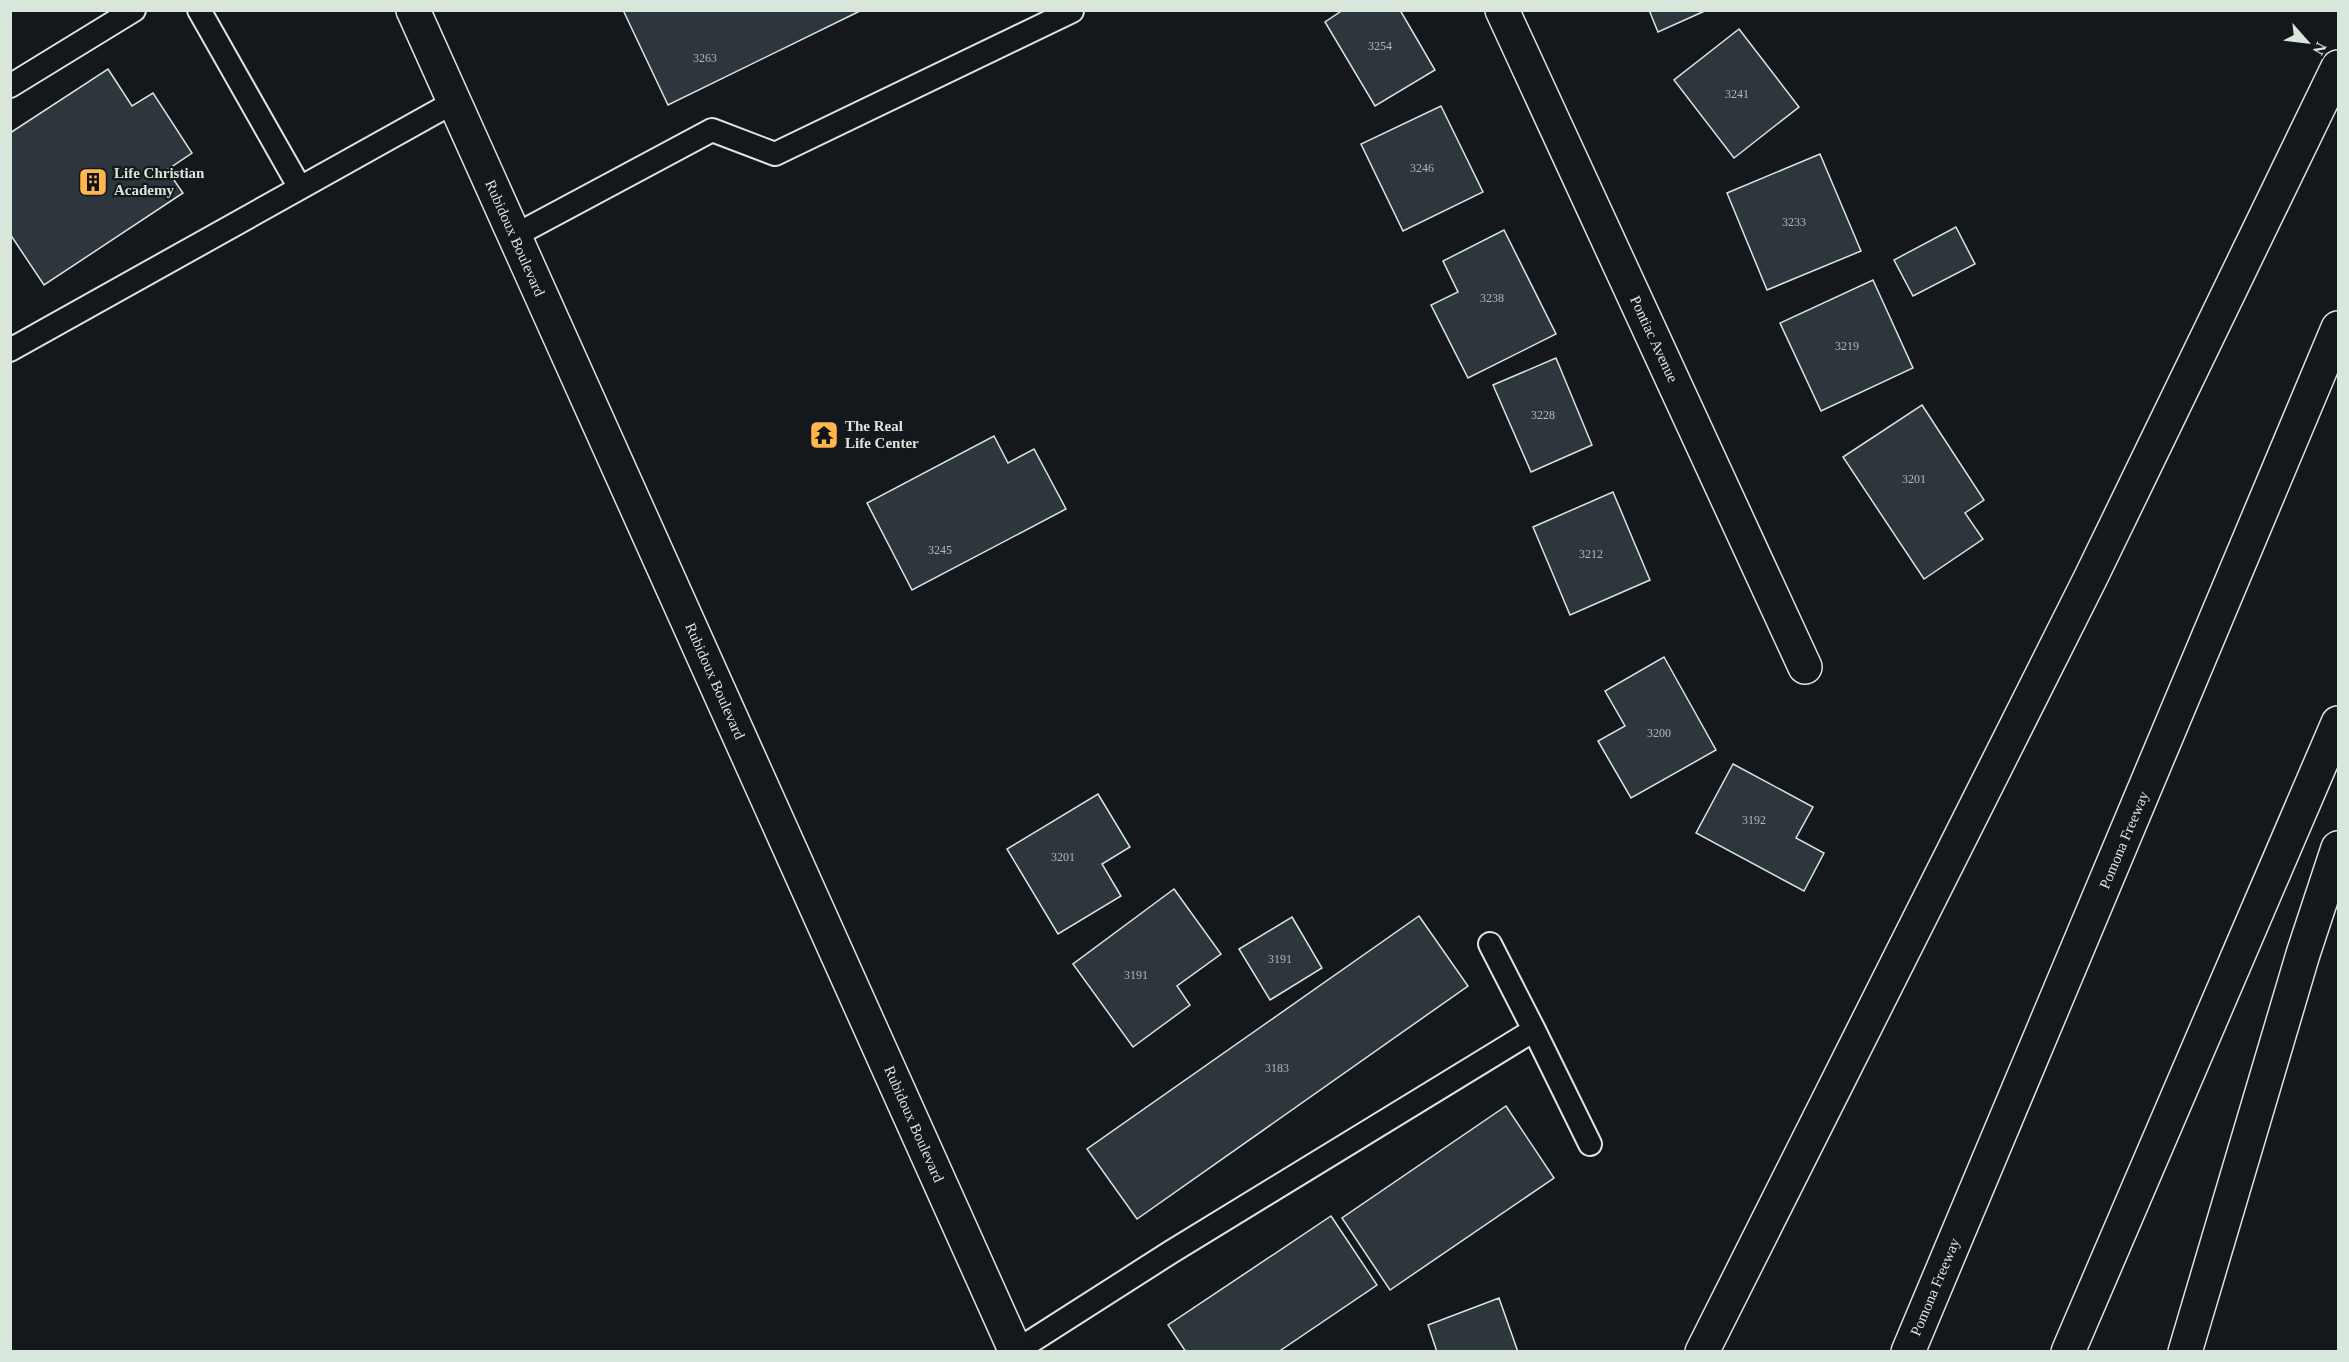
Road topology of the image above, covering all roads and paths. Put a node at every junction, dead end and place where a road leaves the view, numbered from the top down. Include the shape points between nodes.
1 (134, 10) edge
2 (199, 10) edge
3 (413, 10) edge
4 (1502, 10) edge
5 (1072, 11) edge
6 (2338, 67) edge
7 (10, 86) edge
8 (454, 102) junction
9 (300, 188) junction
10 (514, 236) junction
11 (2338, 327) edge
12 (10, 350) edge
13 (1805, 667) dead end
14 (2338, 723) edge
15 (2338, 848) edge
16 (1490, 944) dead end
17 (1534, 1030) junction
18 (1590, 1144) dead end
19 (1016, 1352) edge
20 (1702, 1352) edge
21 (1908, 1352) edge
22 (2068, 1352) edge
23 (2185, 1352) edge

1 - 7 lane
2 - 9 lane
3 - 8 main road, Rubidoux Boulevard
4 - 13 main road, Pontiac Avenue
5 - 10 lane via 775,154 712,130
6 - 20 main road via 2091,577
8 - 9 lane
8 - 10 main road, Rubidoux Boulevard
9 - 12 lane
10 - 19 main road, Rubidoux Boulevard
11 - 21 main road, Pomona Freeway
14 - 22 main road
15 - 23 main road
16 - 17 lane
17 - 18 lane
17 - 19 lane via 1171,1252

